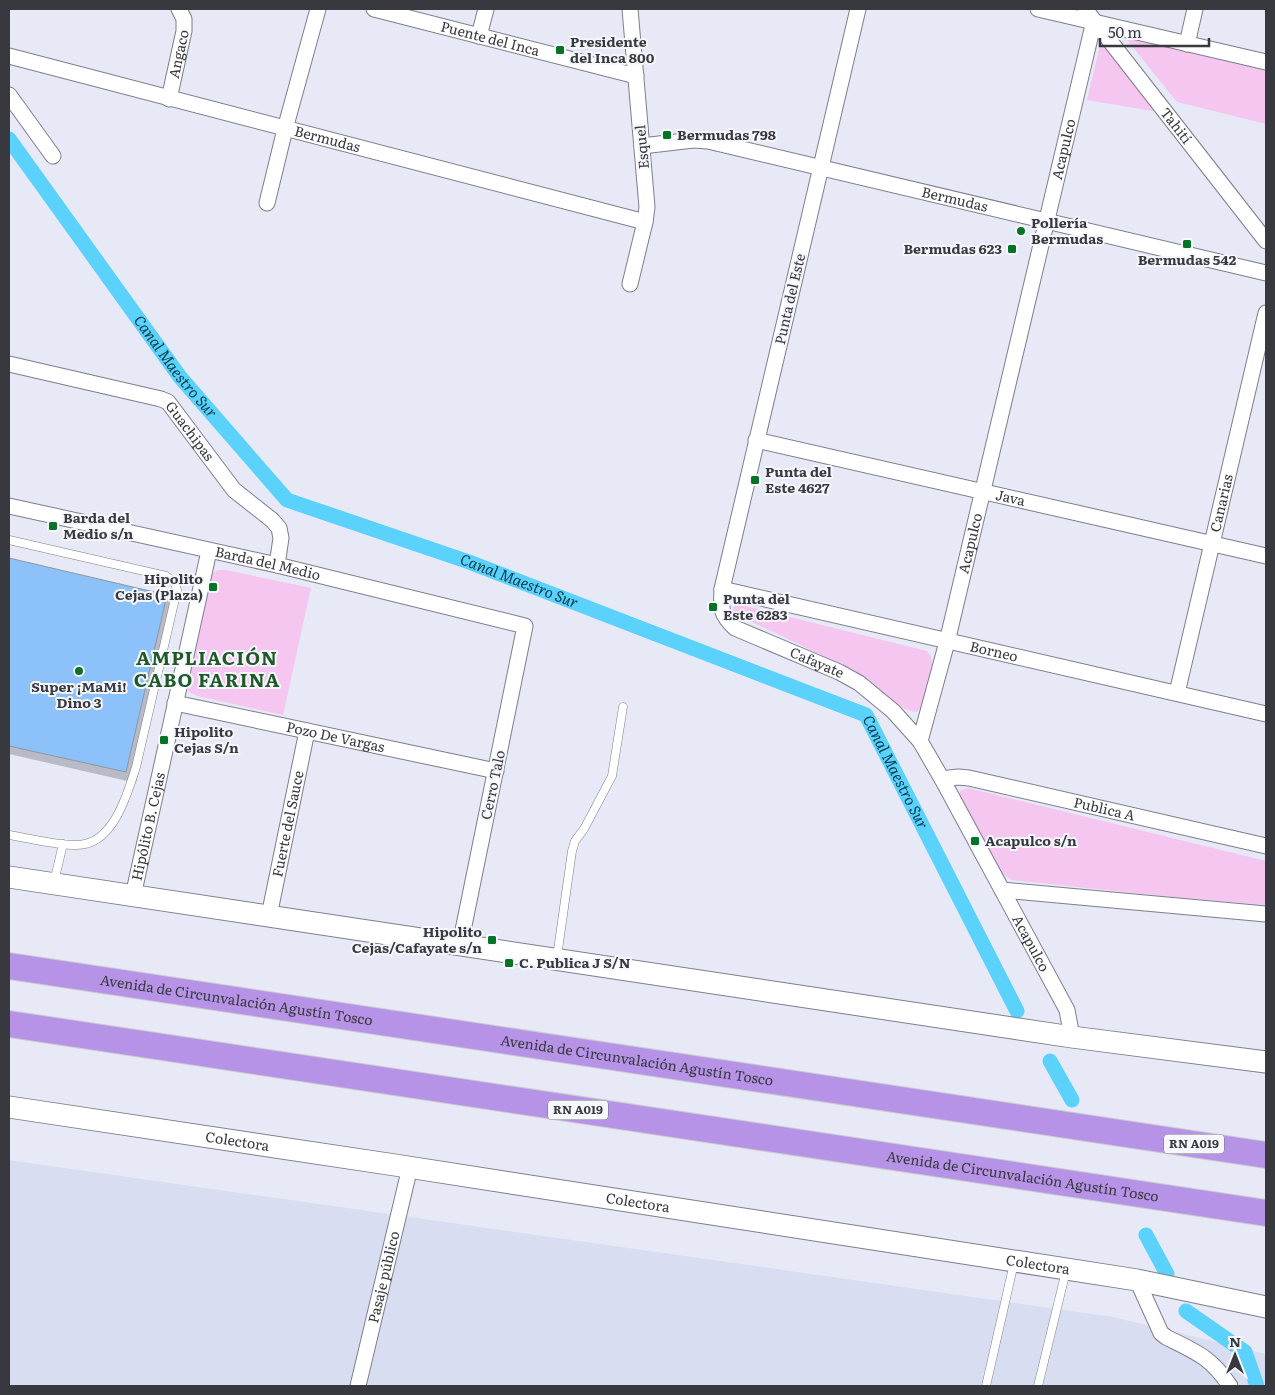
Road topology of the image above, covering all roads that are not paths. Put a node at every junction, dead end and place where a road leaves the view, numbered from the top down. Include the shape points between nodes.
1 (179, 9) edge
2 (318, 9) edge
3 (374, 9) edge
4 (486, 9) edge
5 (630, 9) edge
6 (858, 9) edge
7 (1038, 9) edge
8 (1195, 9) edge
9 (1089, 15) edge
10 (480, 36) junction
11 (1187, 44) junction
12 (9, 56) edge
13 (1266, 62) edge
14 (636, 76) junction
15 (9, 95) edge
16 (169, 99) junction
17 (285, 128) junction
18 (642, 146) junction
19 (52, 156) dead end
20 (821, 168) junction
21 (267, 203) dead end
22 (1046, 221) junction
23 (645, 222) junction
24 (1266, 241) edge
25 (1266, 273) edge
26 (630, 284) dead end
27 (1266, 313) edge
28 (9, 364) edge
29 (756, 440) junction
30 (982, 492) junction
31 (9, 506) edge
32 (9, 540) edge
33 (1212, 544) junction
34 (209, 551) junction
35 (1266, 556) edge
36 (277, 565) junction
37 (722, 589) junction
38 (526, 626) joint
39 (947, 642) junction
40 (1177, 693) junction
41 (175, 703) junction
42 (623, 706) dead end
43 (1266, 714) edge
44 (307, 731) junction
45 (920, 741) junction
46 (496, 771) junction
47 (942, 779) junction
48 (9, 835) edge
49 (63, 844) junction
50 (1266, 846) edge
51 (9, 877) edge
52 (54, 884) junction
53 (1002, 890) junction
54 (133, 896) junction
55 (1266, 914) edge
56 (269, 916) junction
57 (460, 945) junction
58 (557, 959) junction
59 (9, 966) edge
60 (9, 1024) edge
61 (1072, 1037) junction
62 (1266, 1062) edge
63 (9, 1107) edge
64 (1266, 1154) edge
65 (410, 1167) junction
66 (1266, 1213) edge
67 (1014, 1261) junction
68 (1066, 1269) junction
69 (1137, 1280) junction
70 (1266, 1307) edge
71 (358, 1386) edge
72 (986, 1386) edge
73 (1038, 1386) edge
74 (1230, 1386) edge

1 - 16 street, Angaco via 184,19 184,30
2 - 17 street
3 - 10 street, Puente del Inca
4 - 10 street
5 - 14 street, Esquel
6 - 20 street, Punta del Este
7 - 9 street
8 - 11 street
9 - 11 street
9 - 22 street, Acapulco
9 - 24 street, Tahití
10 - 14 street, Puente del Inca
11 - 13 street
12 - 16 street, Bermudas
14 - 18 street, Esquel
15 - 19 street
16 - 17 street, Bermudas
17 - 21 street
17 - 23 street, Bermudas
18 - 20 street, Bermudas via 708,141
18 - 23 street, Esquel via 647,206
20 - 22 street, Bermudas
20 - 29 street, Punta del Este
22 - 25 street, Bermudas
22 - 30 street, Acapulco
23 - 26 street, Esquel
27 - 33 street, Canarias
28 - 36 street, Guachipas via 168,402 234,490 279,528 281,538
29 - 30 street, Java
29 - 37 street, Punta del Este
30 - 33 street, Java
30 - 39 street, Acapulco
31 - 34 street, Barda del Medio
32 - 49 lane via 166,576 175,583 177,590 127,795 113,822 101,836 83,844
33 - 35 street, Java
33 - 40 street, Canarias
34 - 36 street, Barda del Medio
34 - 41 street, Hipólito B. Cejas
36 - 38 street, Barda del Medio
37 - 39 street, Borneo
37 - 45 street, Cafayate via 721,608 725,619 735,628 859,683 893,711
38 - 46 street, Cerro Talo
39 - 40 street, Borneo
39 - 45 street, Acapulco
40 - 43 street, Borneo
41 - 44 street, Pozo De Vargas
41 - 54 street, Hipólito B. Cejas
42 - 58 lane via 612,776 572,852
44 - 46 street, Pozo De Vargas
44 - 56 street, Fuerte del Sauce
45 - 47 street, Acapulco
46 - 57 street, Cerro Talo
47 - 50 street, Publica A via 969,778
47 - 53 street, Acapulco
48 - 49 lane
49 - 52 lane
51 - 52 street
52 - 54 street
53 - 55 street
53 - 61 street, Acapulco via 1067,1010
54 - 56 street
56 - 57 street
57 - 58 street
58 - 61 street
59 - 64 highway, Avenida de Circunvalación Agustín Tosco / RN A019
60 - 66 highway, Avenida de Circunvalación Agustín Tosco / RN A019
61 - 62 street
63 - 65 street, Colectora
65 - 67 street, Colectora
65 - 71 street, Pasaje público
67 - 68 street, Colectora
67 - 72 lane
68 - 69 street, Colectora
68 - 73 lane
69 - 70 street, Colectora
69 - 74 street via 1161,1333 1207,1359

